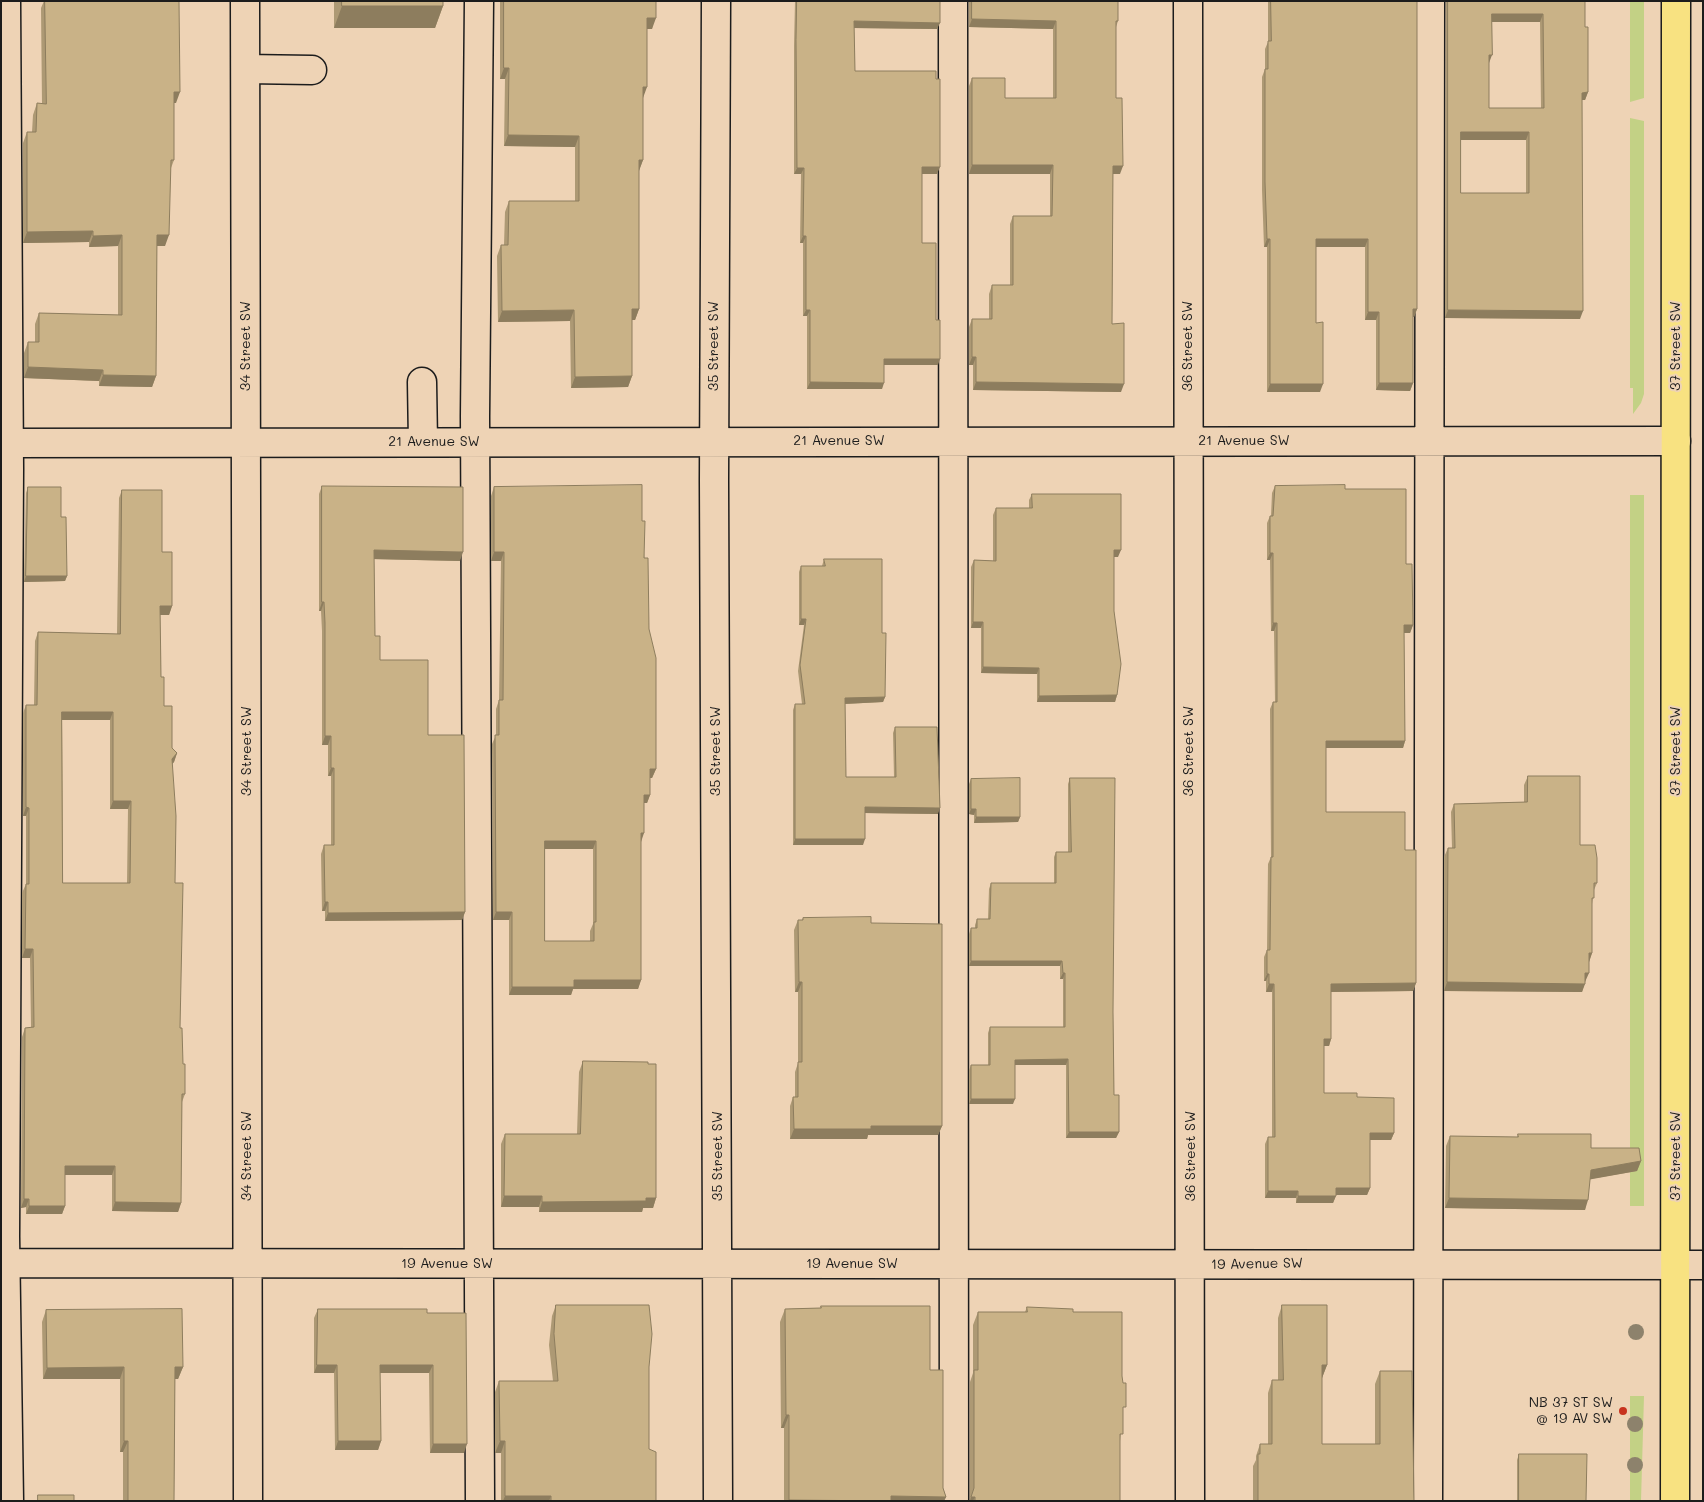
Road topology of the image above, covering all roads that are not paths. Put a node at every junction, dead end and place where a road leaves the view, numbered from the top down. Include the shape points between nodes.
1 (6, 1) edge
2 (246, 1) edge
3 (479, 1) edge
4 (716, 1) edge
5 (953, 1) edge
6 (1188, 1) edge
7 (1430, 1) edge
8 (1676, 1) edge
9 (246, 69) junction
10 (312, 70) dead end
11 (422, 382) dead end
12 (952, 440) junction
13 (1188, 441) junction
14 (1430, 441) junction
15 (1676, 441) junction
16 (247, 442) junction
17 (423, 442) junction
18 (476, 442) junction
19 (714, 442) junction
20 (5, 443) edge
21 (4, 1263) edge
22 (247, 1263) junction
23 (1429, 1263) junction
24 (479, 1264) junction
25 (719, 1264) junction
26 (953, 1264) junction
27 (1191, 1265) junction
28 (1675, 1265) junction
29 (1703, 1265) edge
30 (9, 1501) edge
31 (248, 1501) edge
32 (480, 1501) edge
33 (718, 1501) edge
34 (954, 1501) edge
35 (1190, 1501) edge
36 (1428, 1501) edge
37 (1676, 1501) edge

1 - 20 street
2 - 9 street, 34 Street SW
3 - 18 street
4 - 19 street, 35 Street SW
5 - 12 street
6 - 13 street, 36 Street SW
7 - 14 street
8 - 15 main road, 37 Street SW
9 - 10 street
9 - 16 street, 34 Street SW
11 - 17 street
12 - 13 street, 21 Avenue SW
12 - 19 street, 21 Avenue SW
12 - 26 street
13 - 14 street, 21 Avenue SW
13 - 27 street, 36 Street SW
14 - 15 street, 21 Avenue SW
14 - 23 street
15 - 28 main road, 37 Street SW
16 - 17 street, 21 Avenue SW
16 - 20 street, 21 Avenue SW
16 - 22 street, 34 Street SW
17 - 18 street, 21 Avenue SW
18 - 19 street, 21 Avenue SW
18 - 24 street
19 - 25 street, 35 Street SW
20 - 21 street
21 - 22 street, 19 Avenue SW
21 - 30 street
22 - 24 street, 19 Avenue SW
22 - 31 street, 34 Street SW
23 - 27 street, 19 Avenue SW
23 - 28 street, 19 Avenue SW
23 - 36 street
24 - 25 street, 19 Avenue SW
24 - 32 street
25 - 26 street, 19 Avenue SW
25 - 33 street, 35 Street SW
26 - 27 street, 19 Avenue SW
26 - 34 street
27 - 35 street, 36 Street SW
28 - 29 street, 19 Avenue SW
28 - 37 main road, 37 Street SW

